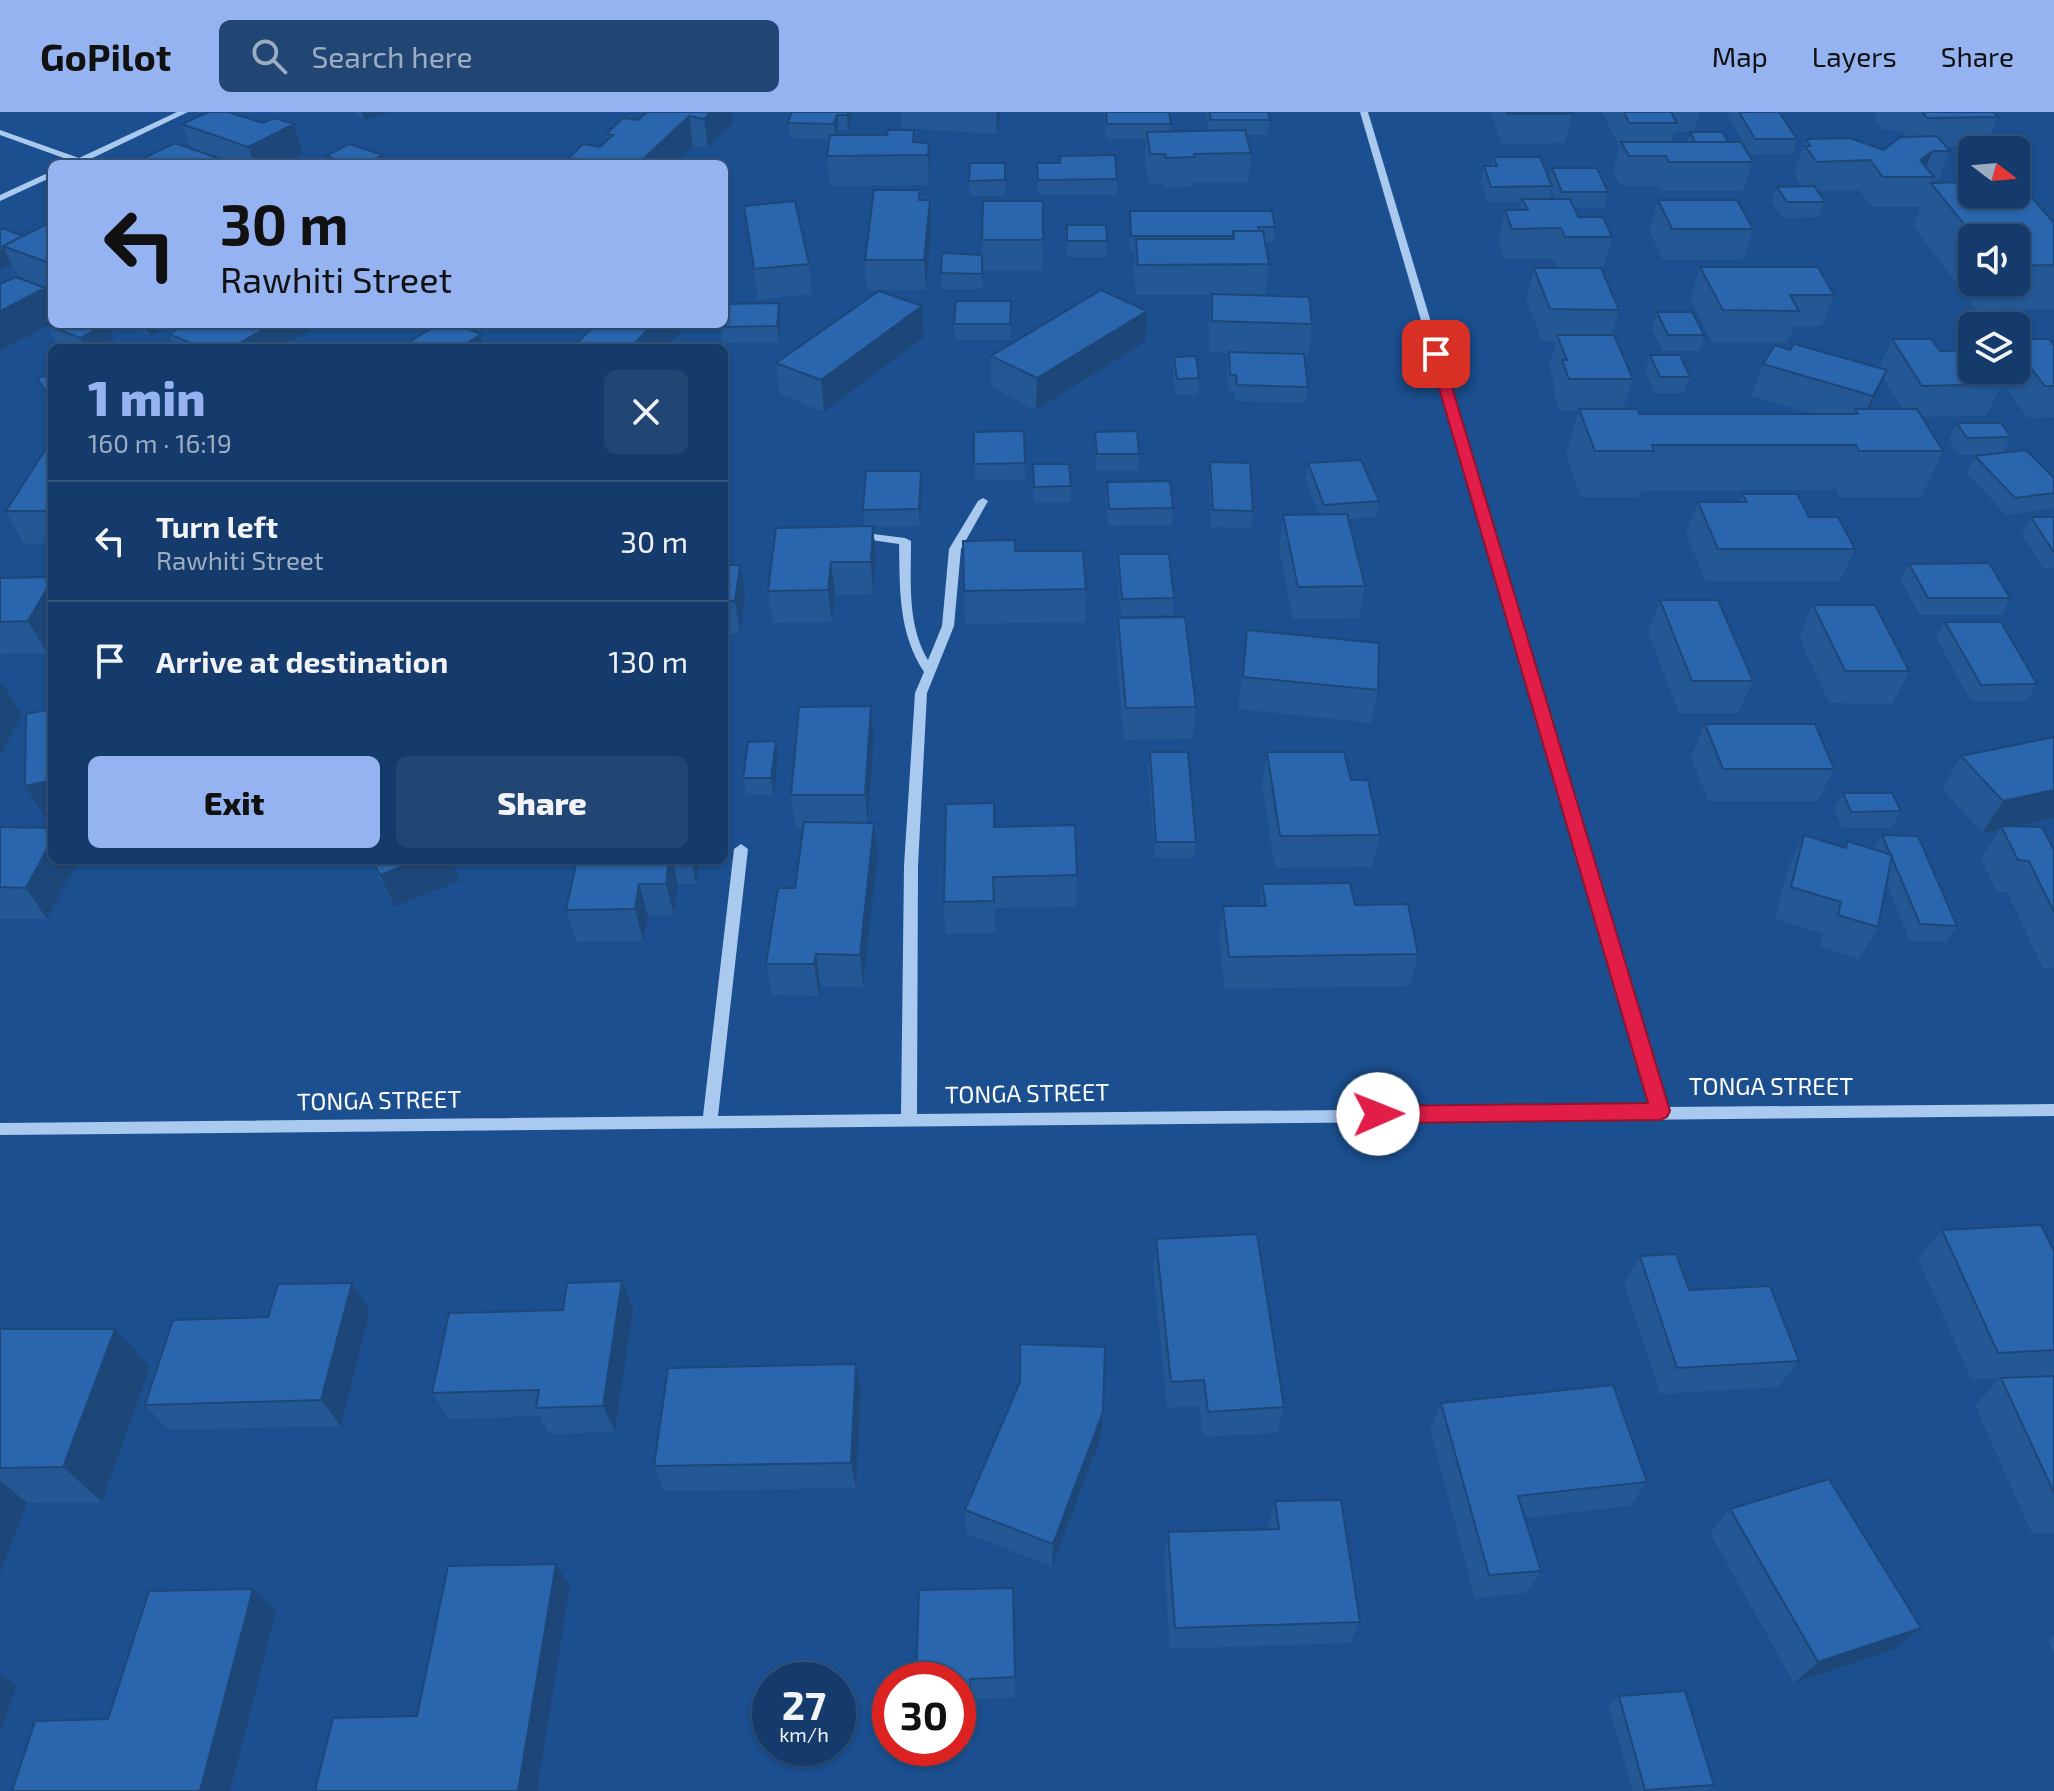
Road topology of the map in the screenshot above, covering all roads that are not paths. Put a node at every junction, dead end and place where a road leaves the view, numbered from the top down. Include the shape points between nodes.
1 (184, 112) edge
2 (1364, 112) edge
3 (0, 132) edge
4 (72, 160) edge
5 (81, 160) edge
6 (48, 176) edge
7 (0, 198) edge
8 (983, 501) dead end
9 (842, 535) edge
10 (929, 671) junction
11 (741, 849) dead end
12 (2054, 1110) edge
13 (1660, 1111) junction
14 (909, 1119) junction
15 (710, 1121) junction
16 (0, 1129) edge

1 - 5 street
2 - 13 street
3 - 4 street
6 - 7 street
8 - 10 street via 955,549 948,626
9 - 10 street via 905,541 908,631 915,653
10 - 14 street via 921,693 911,866
11 - 15 street
12 - 13 street, TONGA STREET
13 - 14 street, TONGA STREET
14 - 15 street, TONGA STREET
15 - 16 street, TONGA STREET

